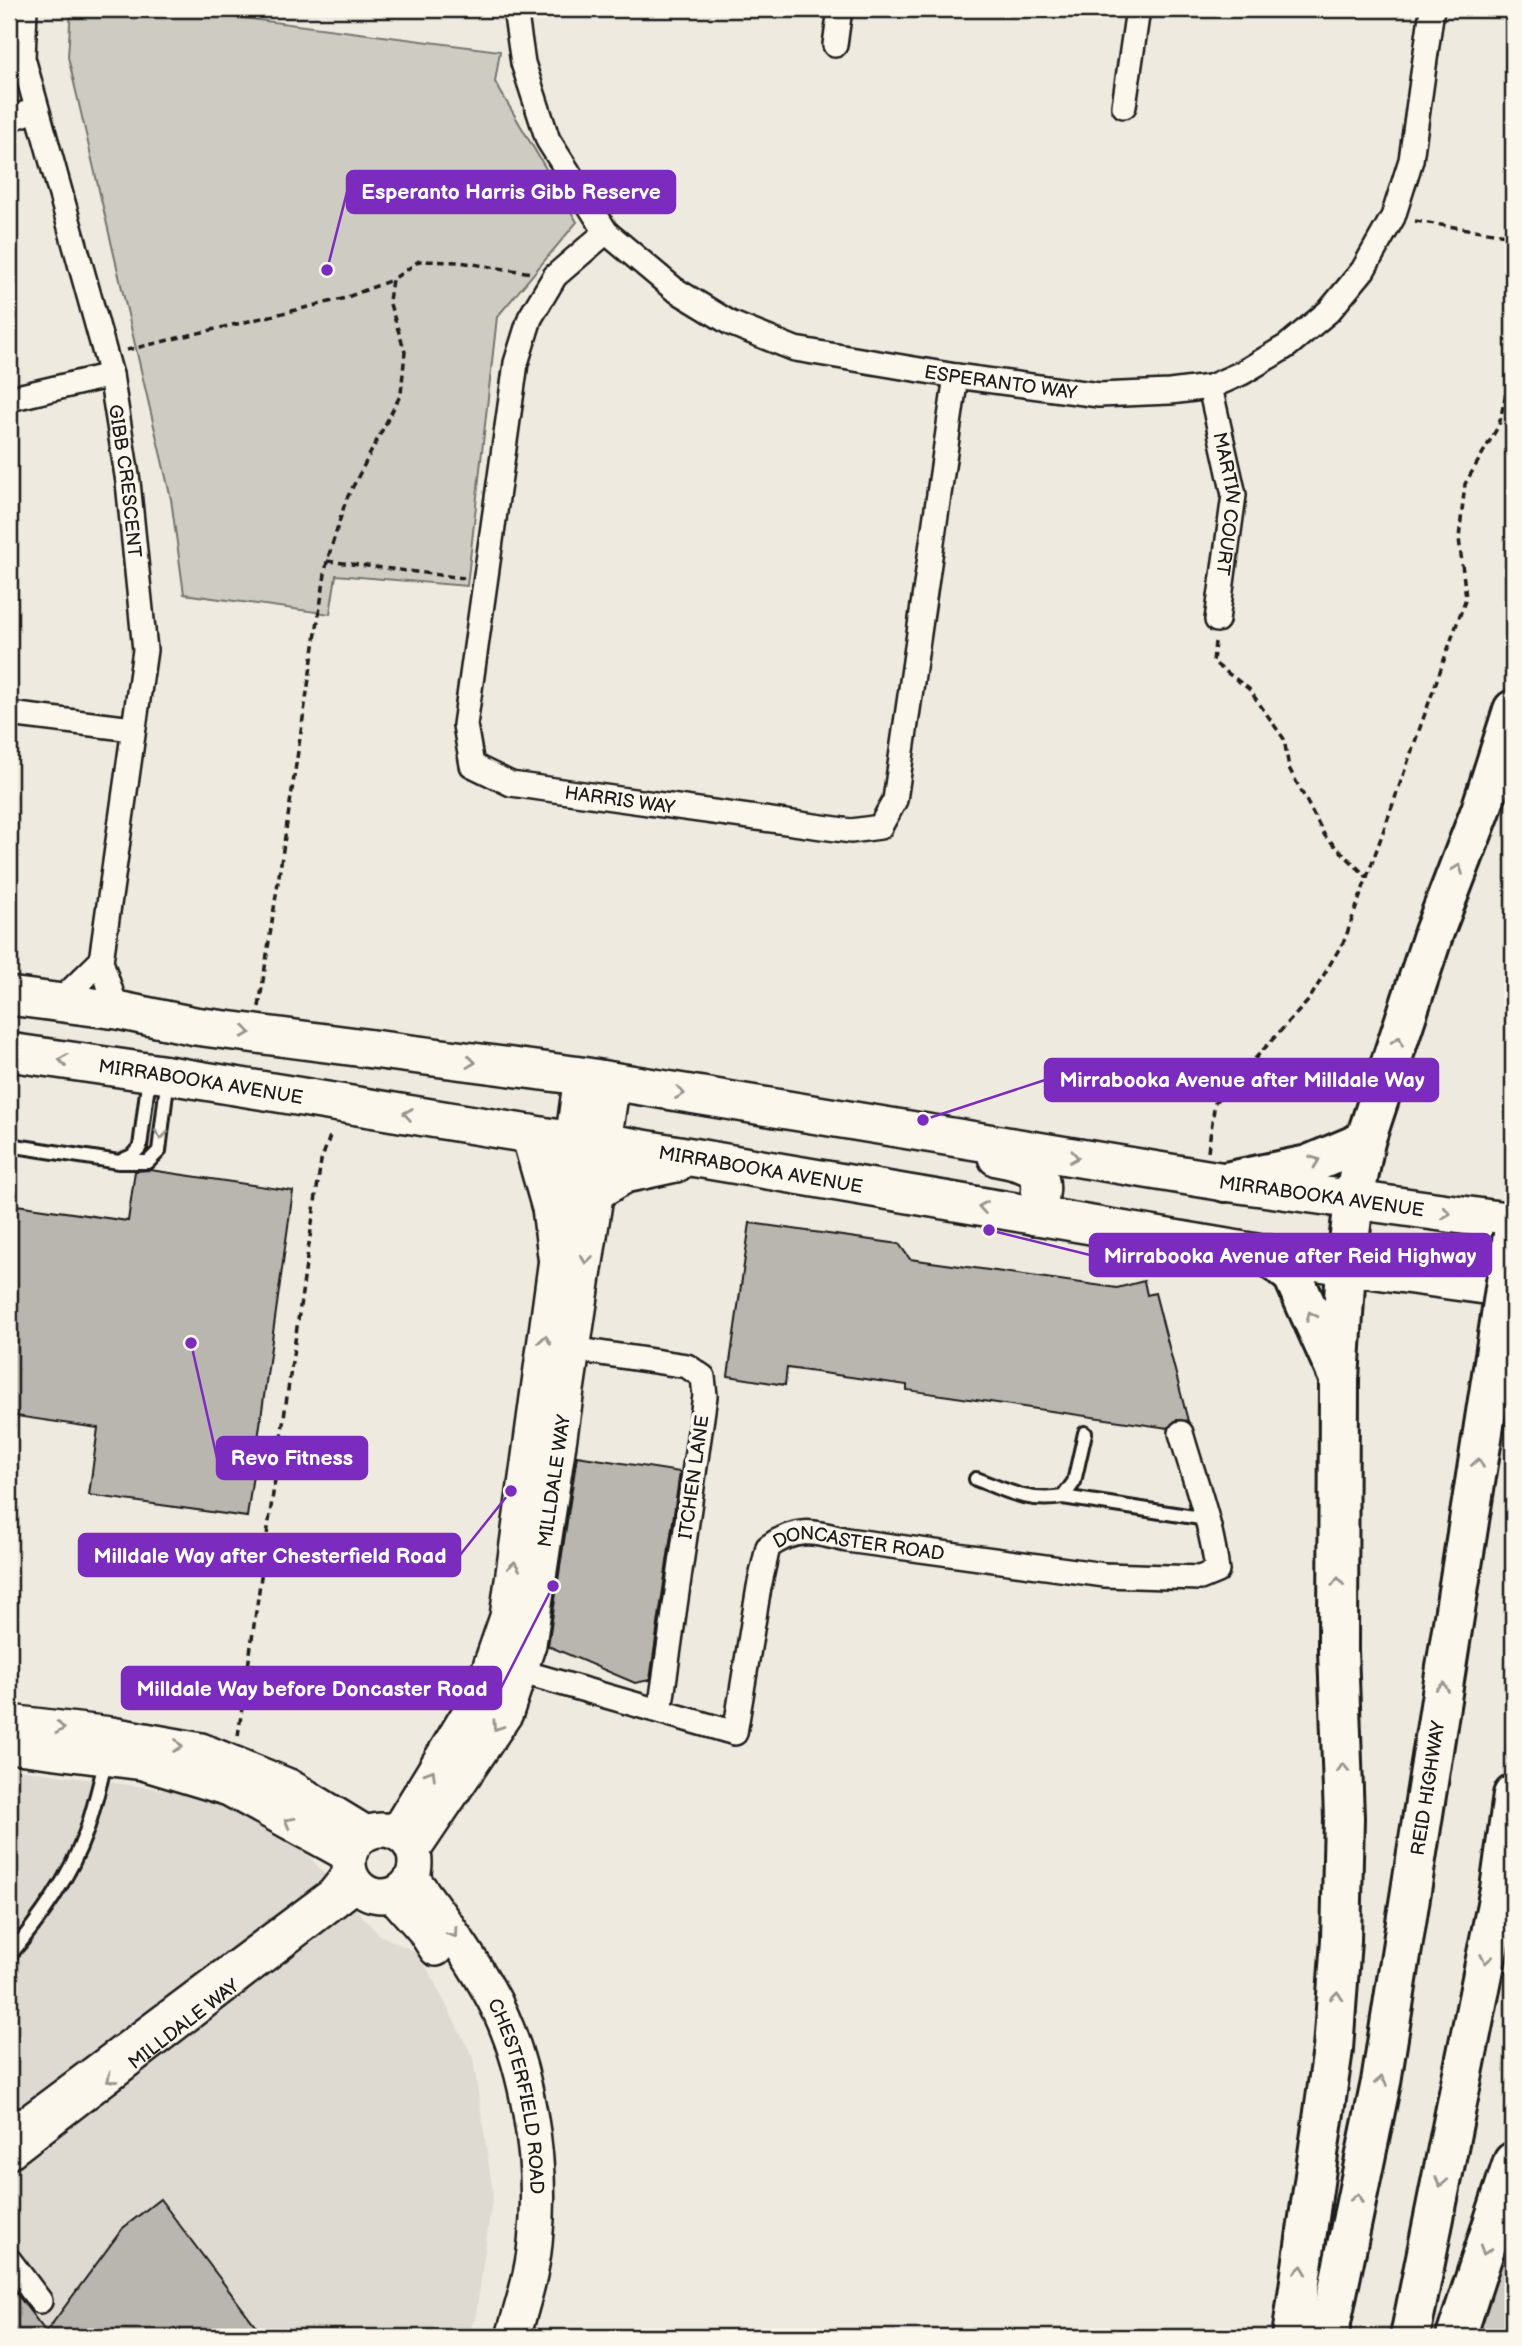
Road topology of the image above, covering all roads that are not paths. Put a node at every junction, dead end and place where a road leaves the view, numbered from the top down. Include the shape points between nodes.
1 (25, 9) edge
2 (515, 9) edge
3 (840, 9) edge
4 (1138, 9) edge
5 (1432, 9) edge
6 (835, 45) dead end
7 (1124, 106) dead end
8 (36, 110) junction
9 (9, 119) edge
10 (606, 232) junction
11 (109, 365) junction
12 (956, 376) junction
13 (1210, 387) junction
14 (9, 399) edge
15 (1217, 620) road end
16 (1513, 710) edge
17 (9, 714) edge
18 (133, 729) junction
19 (101, 961) junction
20 (9, 996) edge
21 (59, 1002) junction
22 (117, 1010) junction
23 (195, 1026) junction
24 (9, 1052) edge
25 (159, 1073) junction
26 (597, 1079) junction
27 (895, 1128) junction
28 (530, 1134) junction
29 (1365, 1141) junction
30 (588, 1142) junction
31 (9, 1145) edge
32 (705, 1160) junction
33 (119, 1162) junction
34 (1216, 1166) junction
35 (596, 1191) junction
36 (1354, 1200) junction
37 (1035, 1216) junction
38 (1513, 1223) edge
39 (1513, 1235) edge
40 (1268, 1255) junction
41 (557, 1256) junction
42 (1346, 1267) junction
43 (1513, 1289) edge
44 (573, 1349) junction
45 (1339, 1379) junction
46 (1085, 1433) dead end
47 (1181, 1433) dead end
48 (976, 1479) dead end
49 (1063, 1497) junction
50 (1208, 1519) junction
51 (519, 1671) junction
52 (660, 1711) junction
53 (9, 1722) edge
54 (9, 1746) edge
55 (109, 1747) junction
56 (1513, 1795) edge
57 (380, 1863) junction
58 (9, 1956) edge
59 (494, 2030) junction
60 (11, 2144) edge
61 (1513, 2162) edge
62 (9, 2260) edge
63 (40, 2301) dead end
64 (492, 2337) edge
65 (513, 2337) edge
66 (1292, 2337) edge
67 (1328, 2337) edge
68 (1410, 2337) edge
69 (1456, 2337) edge

1 - 8 street, GIBB CRESCENT via 23,58
2 - 10 street, ESPERANTO WAY via 523,63 548,140
3 - 6 street
4 - 7 street
5 - 13 street, ESPERANTO WAY via 1411,160 1393,217 1363,270 1329,311 1287,346
8 - 9 street
8 - 11 street, GIBB CRESCENT
10 - 12 street, ESPERANTO WAY via 674,289 730,323 795,349
10 - 12 street, HARRIS WAY via 555,276 530,318 516,363 465,725 472,765 511,784 851,831 880,827 895,800
11 - 14 street
11 - 18 street, GIBB CRESCENT via 128,482 145,650
12 - 13 street, ESPERANTO WAY via 1099,395
13 - 15 street, MARTIN COURT via 1234,495
29 -> 16 highway
17 - 18 street
18 - 19 street, GIBB CRESCENT
19 - 21 street
19 - 22 street, GIBB CRESCENT
20 - 21 main road, MIRRABOOKA AVENUE
21 - 22 main road, MIRRABOOKA AVENUE
22 - 23 main road, MIRRABOOKA AVENUE
23 - 25 main road via 164,1045 154,1057
23 -> 26 main road, MIRRABOOKA AVENUE
25 -> 24 main road, MIRRABOOKA AVENUE
28 -> 25 main road, MIRRABOOKA AVENUE
25 - 33 lane via 140,1147
25 -> 33 lane via 159,1151 148,1162
26 -> 27 main road, MIRRABOOKA AVENUE
26 - 30 street, MILLDALE WAY
27 -> 34 main road, MIRRABOOKA AVENUE
27 - 37 main road via 1032,1166 1041,1186
28 - 30 main road, MIRRABOOKA AVENUE
28 - 41 main road via 551,1208
34 -> 29 highway via 1308,1164
29 - 36 highway
30 - 32 main road, MIRRABOOKA AVENUE
30 - 35 street, MILLDALE WAY
30 - 41 street, MILLDALE WAY
31 - 33 lane
32 - 35 main road via 627,1173
37 -> 32 main road, MIRRABOOKA AVENUE
34 - 36 main road, MIRRABOOKA AVENUE
35 -> 44 street, MILLDALE WAY
36 -> 38 main road, MIRRABOOKA AVENUE
36 - 42 highway
37 - 40 main road, MIRRABOOKA AVENUE
67 -> 39 highway, REID HIGHWAY, bridge via 1381,2082
40 - 42 main road, MIRRABOOKA AVENUE
45 -> 40 highway via 1293,1276
57 -> 41 street, MILLDALE WAY via 480,1695 507,1616
42 - 43 main road, MIRRABOOKA AVENUE
42 - 45 highway
44 - 51 street, MILLDALE WAY via 529,1644
44 - 52 street, ITCHEN LANE via 687,1366 703,1377 705,1396
66 -> 45 highway via 1333,2049 1341,1940 1345,1818 1338,1650
46 - 49 lane via 1074,1482
47 - 50 street, DONCASTER ROAD
48 - 49 lane via 1022,1498
49 - 50 lane
50 - 52 street, DONCASTER ROAD via 1217,1571 1200,1578 1104,1575 810,1531 783,1536 768,1547 735,1732
51 - 52 street, DONCASTER ROAD
51 -> 57 street, MILLDALE WAY via 506,1713
53 -> 55 street, CHESTERFIELD ROAD
54 - 55 street, CHESTERFIELD ROAD
55 - 57 street, CHESTERFIELD ROAD via 143,1763 229,1789
55 - 58 lane via 86,1832 69,1870 41,1917
56 -> 68 highway via 1500,1889
57 - 59 street, CHESTERFIELD ROAD via 457,1939 489,1991
57 - 60 street, MILLDALE WAY
59 - 64 street, CHESTERFIELD ROAD via 515,2152 516,2225 503,2303
59 - 65 street, CHESTERFIELD ROAD via 519,2066 536,2155 535,2244
61 -> 69 highway
62 - 63 street

